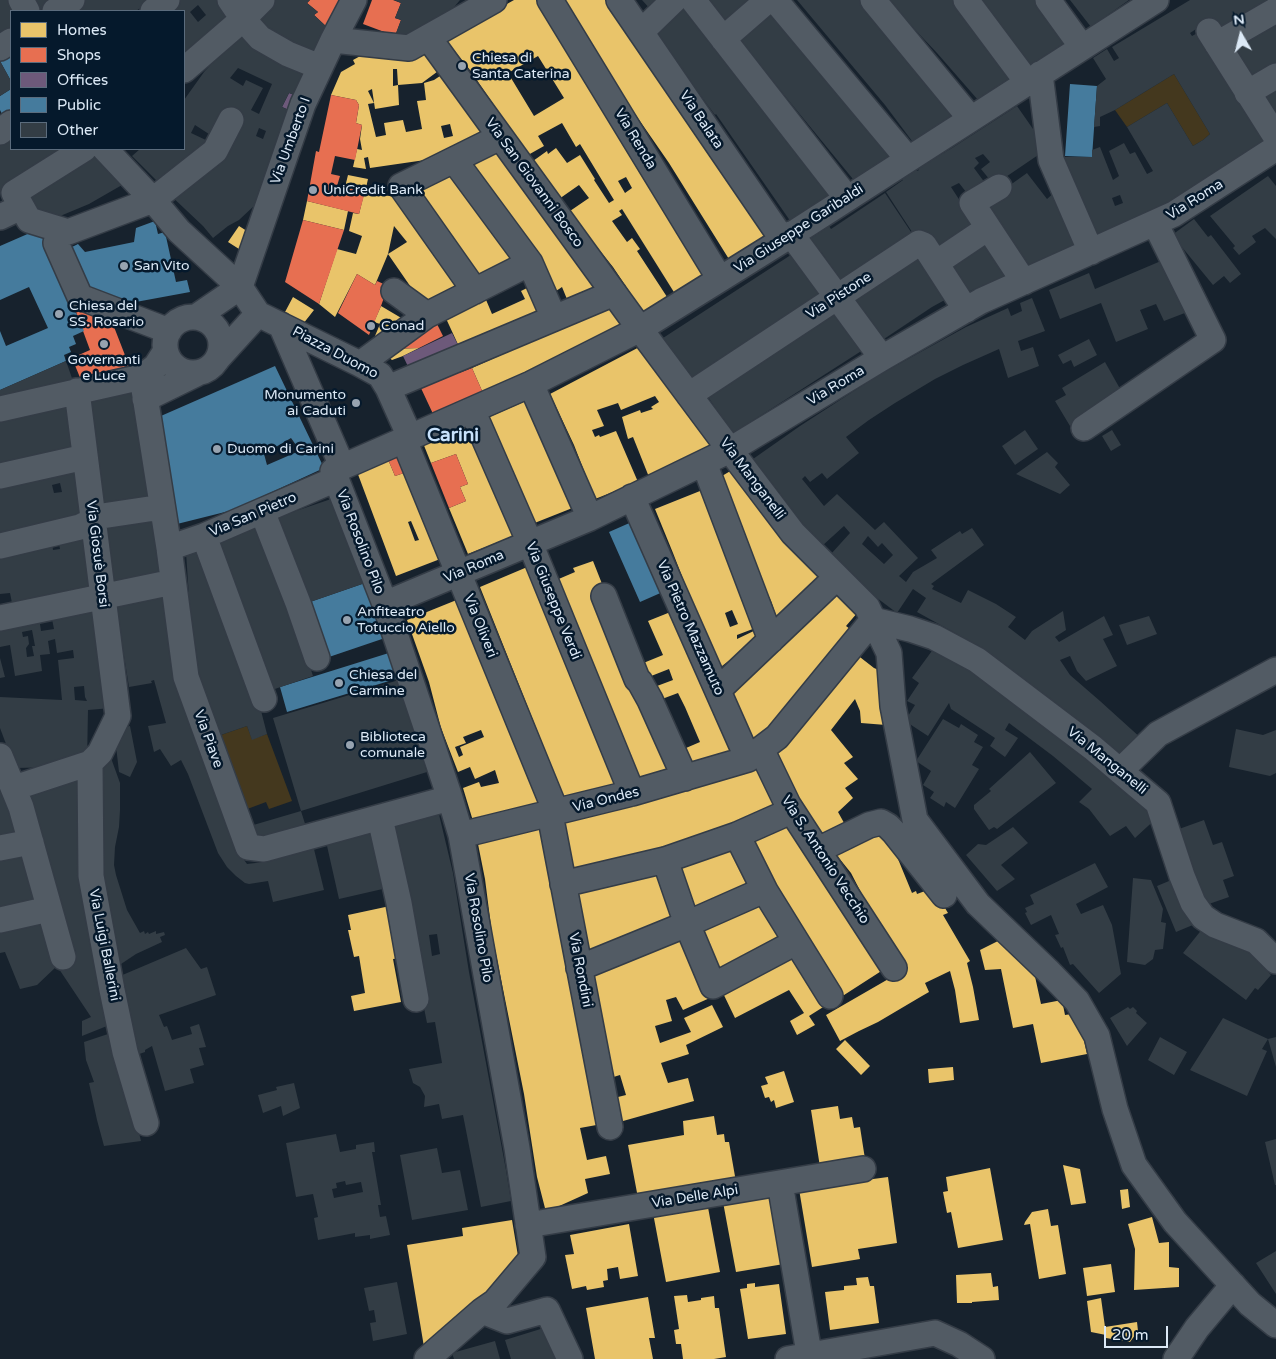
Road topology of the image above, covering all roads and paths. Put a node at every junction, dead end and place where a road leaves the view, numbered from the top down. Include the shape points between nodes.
1 (72, 0) edge
2 (167, 0) edge
3 (262, 0) edge
4 (354, 0) edge
5 (494, 0) edge
6 (550, 0) edge
7 (619, 0) edge
8 (674, 0) edge
9 (693, 0) edge
10 (768, 0) edge
11 (775, 0) edge
12 (873, 0) edge
13 (966, 0) edge
14 (1048, 0) edge
15 (1145, 3) edge
16 (236, 9) edge
17 (57, 10) edge
18 (154, 10) edge
19 (1276, 10) edge
20 (641, 32) junction
21 (428, 38) junction
22 (722, 39) junction
23 (333, 40) junction
24 (1082, 47) junction
25 (320, 67) junction
26 (185, 69) edge
27 (1276, 76) edge
28 (1034, 79) junction
29 (1247, 93) junction
30 (971, 119) junction
31 (231, 120) dead end
32 (10, 124) edge
33 (0, 132) edge
34 (500, 137) junction
35 (1276, 137) edge
36 (1276, 148) edge
37 (82, 150) edge
38 (105, 150) edge
39 (908, 159) junction
40 (454, 160) junction
41 (999, 187) dead end
42 (847, 198) junction
43 (153, 200) junction
44 (10, 212) edge
45 (1155, 223) junction
46 (988, 228) junction
47 (60, 230) junction
48 (787, 237) junction
49 (1091, 252) junction
50 (530, 263) junction
51 (936, 263) junction
52 (720, 279) junction
53 (1024, 282) junction
54 (240, 287) junction
55 (394, 291) dead end
56 (475, 291) junction
57 (614, 293) junction
58 (837, 297) junction
59 (966, 310) junction
60 (258, 314) junction
61 (427, 316) junction
62 (196, 317) junction
63 (554, 318) junction
64 (281, 325) junction
65 (640, 329) junction
66 (167, 342) junction
67 (218, 358) junction
68 (882, 358) junction
69 (360, 364) junction
70 (196, 374) junction
71 (396, 384) junction
72 (531, 384) junction
73 (76, 392) junction
74 (142, 394) junction
75 (689, 395) junction
76 (0, 409) edge
77 (472, 410) junction
78 (1084, 428) dead end
79 (414, 435) junction
80 (730, 450) junction
81 (85, 457) junction
82 (704, 462) junction
83 (337, 472) junction
84 (0, 476) edge
85 (632, 498) junction
86 (162, 507) junction
87 (262, 511) junction
88 (590, 518) junction
89 (93, 521) junction
90 (204, 536) junction
91 (530, 543) junction
92 (0, 546) edge
93 (169, 548) junction
94 (459, 573) junction
95 (837, 577) junction
96 (173, 582) junction
97 (102, 596) junction
98 (604, 596) dead end
99 (384, 604) junction
100 (0, 618) edge
101 (873, 620) junction
102 (771, 640) junction
103 (317, 658) dead end
104 (1276, 670) edge
105 (718, 690) junction
106 (264, 699) dead end
107 (755, 754) junction
108 (0, 756) edge
109 (90, 763) junction
110 (1120, 771) junction
111 (685, 778) junction
112 (14, 788) junction
113 (632, 794) junction
114 (450, 798) junction
115 (791, 810) junction
116 (553, 813) junction
117 (380, 818) junction
118 (461, 834) junction
119 (737, 835) junction
120 (32, 842) junction
121 (0, 848) edge
122 (818, 850) junction
123 (664, 860) junction
124 (564, 884) junction
125 (764, 890) junction
126 (944, 895) dead end
127 (48, 909) junction
128 (0, 920) edge
129 (687, 924) junction
130 (796, 942) junction
131 (63, 957) dead end
132 (1276, 961) edge
133 (580, 968) junction
134 (894, 968) dead end
135 (830, 996) dead end
136 (416, 999) dead end
137 (146, 1123) dead end
138 (610, 1127) dead end
139 (863, 1169) dead end
140 (780, 1183) junction
141 (528, 1224) junction
142 (1233, 1285) junction
143 (482, 1311) junction
144 (1276, 1325) edge
145 (803, 1358) edge
146 (427, 1359) edge
147 (570, 1359) edge
148 (982, 1359) edge
149 (1176, 1359) edge

1 - 17 street
2 - 18 street
3 - 16 street
4 - 23 street, Via Umberto I
5 - 21 street
6 - 52 street, Via Renda
7 - 20 street, Via Balata
8 - 20 street
9 - 22 street
10 - 22 street
11 - 39 street
12 - 30 street
13 - 28 street
14 - 24 street
15 - 24 street, Via Giuseppe Garibaldi
16 - 25 street via 260,38
16 - 26 street
19 - 29 street via 1213,38
20 - 48 street, Via Balata
21 - 23 street via 409,48
21 - 34 street, Via San Giovanni Bosco
22 - 42 street
23 - 25 street, Via Umberto I
24 - 28 street, Via Giuseppe Garibaldi
25 - 54 street, Via Umberto I via 303,104
27 - 29 street
28 - 30 street, Via Giuseppe Garibaldi
28 - 49 street via 1052,160
29 - 35 street
30 - 39 street, Via Giuseppe Garibaldi
31 - 43 street via 215,151
32 - 33 street
34 - 40 street
34 - 57 street, Via San Giovanni Bosco
36 - 45 street, Via Roma
37 - 44 street via 14,193
38 - 43 street
39 - 42 street, Via Giuseppe Garibaldi
40 - 50 street
40 - 56 street via 401,186
41 - 46 street via 972,204
42 - 48 street, Via Giuseppe Garibaldi
43 - 47 street via 68,232
43 - 54 street via 179,231
44 - 47 street
45 - 49 street, Via Roma
45 - 78 street via 1214,340
46 - 51 street
46 - 53 street
47 - 66 street via 56,242 80,297
48 - 52 street, Via Giuseppe Garibaldi
48 - 58 street, Via Balata
49 - 53 street, Via Roma
50 - 56 street
50 - 63 street
51 - 58 street, Via Pistone via 924,245 919,243
51 - 59 street, Via Pistone
52 - 65 street, Via Giuseppe Garibaldi
53 - 59 street, Via Roma
54 - 60 street
54 - 62 street
55 - 61 street
56 - 61 street
57 - 63 street
57 - 65 street, Via San Giovanni Bosco
58 - 68 street, Via Balata
58 - 75 street, Via Pistone
59 - 68 street, Via Roma
60 - 64 street, Piazza Duomo
60 - 67 street
61 - 69 street
62 - 66 street via 182,319 171,326
62 - 67 street via 209,322 218,332 222,345
63 - 71 street
64 - 69 street, Piazza Duomo
64 - 83 street, Via Rosolino Pilo
65 - 72 street, Via Giuseppe Garibaldi
65 - 75 street, Via Manganelli
66 - 70 street via 171,365 183,372
66 - 74 street
67 - 70 street via 209,369
68 - 80 street, Via Roma
69 - 71 street, Piazza Duomo
70 - 74 street
71 - 79 street, Piazza Duomo
72 - 77 street, Via Giuseppe Garibaldi
72 - 88 street
73 - 74 street
73 - 76 street
73 - 81 street, Via Giosuè Borsi
74 - 86 street, Via Piave
75 - 80 street, Via Manganelli
77 - 79 street, Via Giuseppe Garibaldi
77 - 91 street, Via Giuseppe Verdi
79 - 83 street, Via San Pietro
79 - 94 street, Via Oliveri
80 - 82 street, Via Roma
80 - 95 street, Via Manganelli via 794,533
81 - 84 street
81 - 89 street, Via Giosuè Borsi
82 - 85 street, Via Roma
82 - 102 street
83 - 87 street, Via San Pietro
83 - 99 street, Via Rosolino Pilo
85 - 88 street, Via Roma
85 - 105 street, Via Pietro Mazzamuto
86 - 89 street via 102,516
86 - 93 street, Via Piave
87 - 90 street, Via San Pietro
87 - 103 street
88 - 91 street, Via Roma
89 - 92 street
89 - 97 street, Via Giosuè Borsi
90 - 93 street, Via San Pietro
90 - 106 street
91 - 94 street, Via Roma
91 - 113 street, Via Giuseppe Verdi
93 - 96 street, Via Piave
94 - 99 street, Via Roma
94 - 116 street, Via Oliveri
95 - 101 street, Via Manganelli via 867,607
95 - 102 street
96 - 97 street
96 - 117 street, Via Piave via 186,677 248,847 264,850
97 - 100 street
97 - 109 street, Via Giosuè Borsi via 118,716 100,753
98 - 111 street via 637,679 650,700
99 - 114 street, Via Rosolino Pilo
101 - 107 street via 777,737
101 - 110 street, Via Manganelli via 934,637 977,660
101 - 142 street, Via Manganelli via 888,653 893,706 915,820 978,904 1077,1001 1097,1036 1115,1109 1134,1165 1176,1222
102 - 105 street
104 - 110 street via 1158,734
105 - 107 street, Via Pietro Mazzamuto
107 - 111 street, Via Ondes
107 - 115 street, Via S. Antonio Vecchio
108 - 112 street
109 - 112 street
109 - 137 street, Via Luigi Ballerini via 91,876 121,1035
110 - 132 street, Via Manganelli via 1158,803 1182,876 1193,903 1203,917 1256,941
111 - 113 street, Via Ondes
112 - 120 street
113 - 116 street, Via Ondes
114 - 117 street, Via Piave
114 - 118 street, Via Rosolino Pilo
115 - 119 street
115 - 122 street, Via S. Antonio Vecchio
116 - 118 street, Via Ondes
116 - 124 street, Via Rondini
117 - 136 street
118 - 141 street, Via Rosolino Pilo
119 - 123 street
119 - 125 street
120 - 121 street
120 - 127 street
122 - 126 street via 881,822 894,832
122 - 134 street, Via S. Antonio Vecchio
123 - 124 street
123 - 129 street
124 - 133 street, Via Rondini
125 - 129 street
125 - 130 street
127 - 128 street
127 - 131 street
129 - 130 street via 713,986
129 - 133 street
130 - 135 street
133 - 138 street, Via Rondini
139 - 140 street, Via Delle Alpi
140 - 141 street, Via Delle Alpi
140 - 145 street
141 - 143 street, Via Rosolino Pilo via 533,1257 494,1302
142 - 144 street, Via Manganelli
142 - 149 street
143 - 146 street, Via Rosolino Pilo
143 - 147 street via 507,1321 547,1310
145 - 148 street via 935,1333

